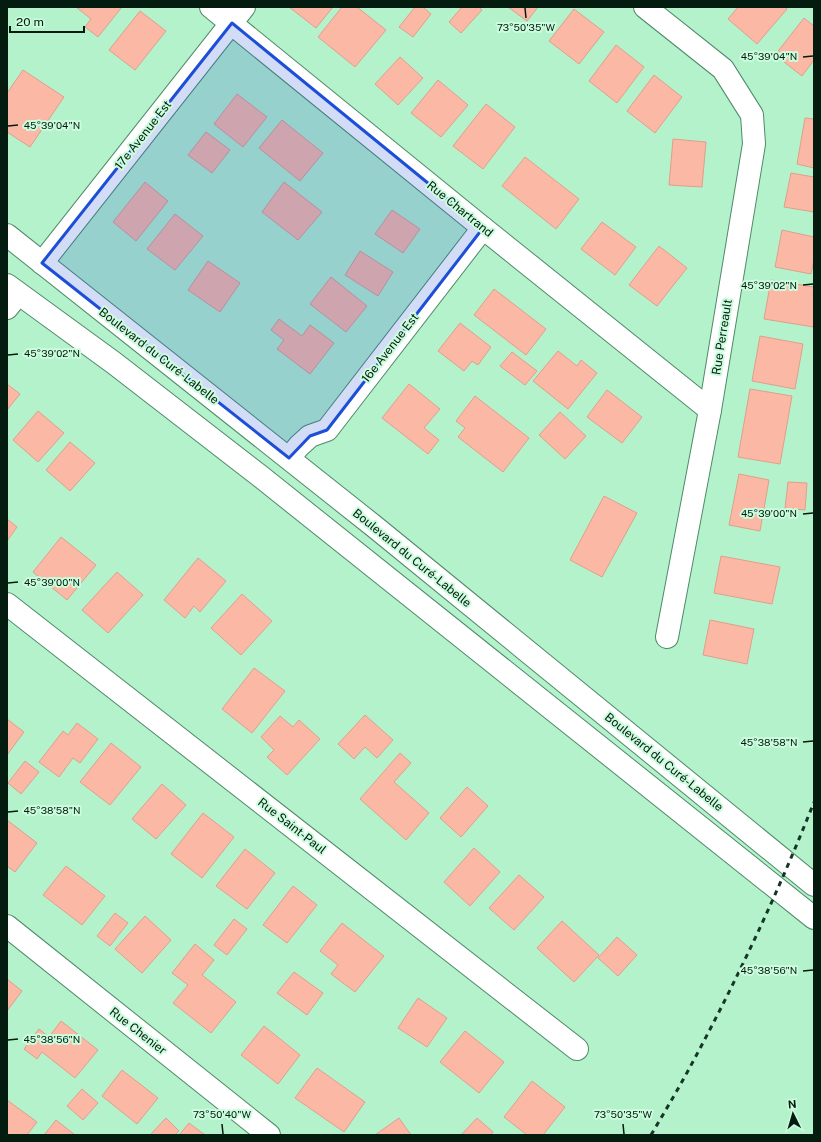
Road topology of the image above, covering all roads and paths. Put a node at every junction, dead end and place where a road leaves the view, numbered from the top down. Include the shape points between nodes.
1 (211, 7) edge
2 (646, 7) edge
3 (238, 15) edge
4 (483, 228) junction
5 (7, 235) edge
6 (42, 263) junction
7 (11, 296) edge
8 (710, 410) junction
9 (289, 458) junction
10 (7, 604) edge
11 (667, 637) dead end
12 (814, 885) edge
13 (814, 918) edge
14 (7, 926) edge
15 (577, 1049) dead end
16 (269, 1135) edge

1 - 3 street, Rue Chartrand
2 - 8 street, Rue Perreault via 723,69 752,115 754,144
3 - 4 street, Rue Chartrand
3 - 6 street, 17e Avenue Est
4 - 8 street, Rue Chartrand
4 - 9 street, 16e Avenue Est via 327,430 310,436
5 - 6 street, Boulevard du Curé-Labelle
6 - 9 street, Boulevard du Curé-Labelle
7 - 13 street via 114,363 354,550
8 - 11 street, Rue Perreault
9 - 12 street, Boulevard du Curé-Labelle
10 - 15 street, Rue Saint-Paul
14 - 16 street, Rue Chenier

